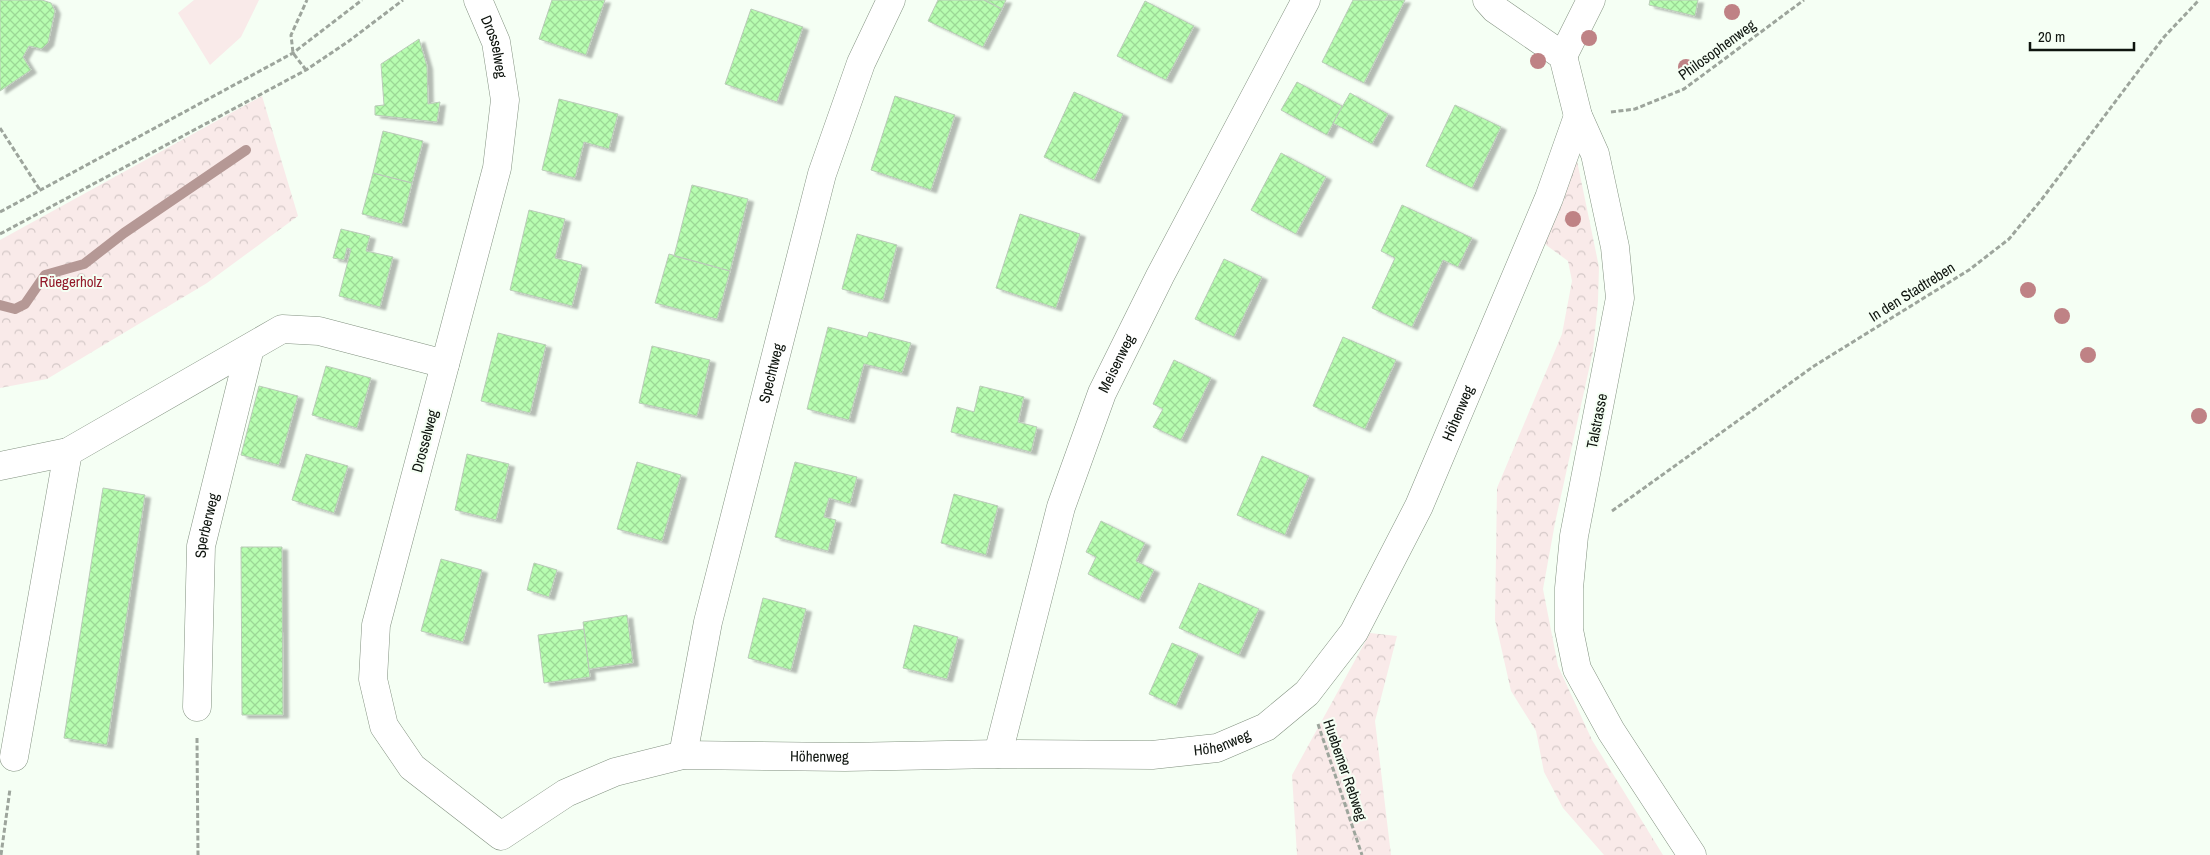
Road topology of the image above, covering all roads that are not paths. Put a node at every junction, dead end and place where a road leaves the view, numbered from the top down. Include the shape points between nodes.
1 (478, 0) edge
2 (891, 0) edge
3 (1306, 0) edge
4 (1487, 0) edge
5 (1591, 0) edge
6 (1563, 56) junction
7 (1578, 116) junction
8 (250, 348) junction
9 (445, 364) junction
10 (68, 452) junction
11 (0, 466) edge
12 (197, 707) road end
13 (998, 754) junction
14 (683, 755) junction
15 (14, 757) road end
16 (502, 836) joint
17 (1692, 855) edge

1 - 9 street, Drosselweg via 496,42 505,100 497,168
2 - 14 street, Spechtweg via 861,63 822,174 708,622
3 - 13 street, Meisenweg via 1102,393 1061,507
4 - 6 street
5 - 6 street
6 - 7 street, Talstrasse
7 - 13 street, Höhenweg via 1549,198 1419,506 1354,632 1307,693 1266,727 1217,748 1152,755
7 - 17 street, Talstrasse via 1595,154 1615,246 1620,298 1574,536 1569,630 1577,669 1611,731
8 - 9 street via 282,330 319,331
8 - 10 street
8 - 12 street, Sperberweg via 201,546
9 - 16 street, Drosselweg via 376,625 373,678 384,726 412,766
10 - 11 street
10 - 15 street
13 - 14 street, Höhenweg via 845,757
14 - 16 street, Höhenweg via 616,772 566,793

